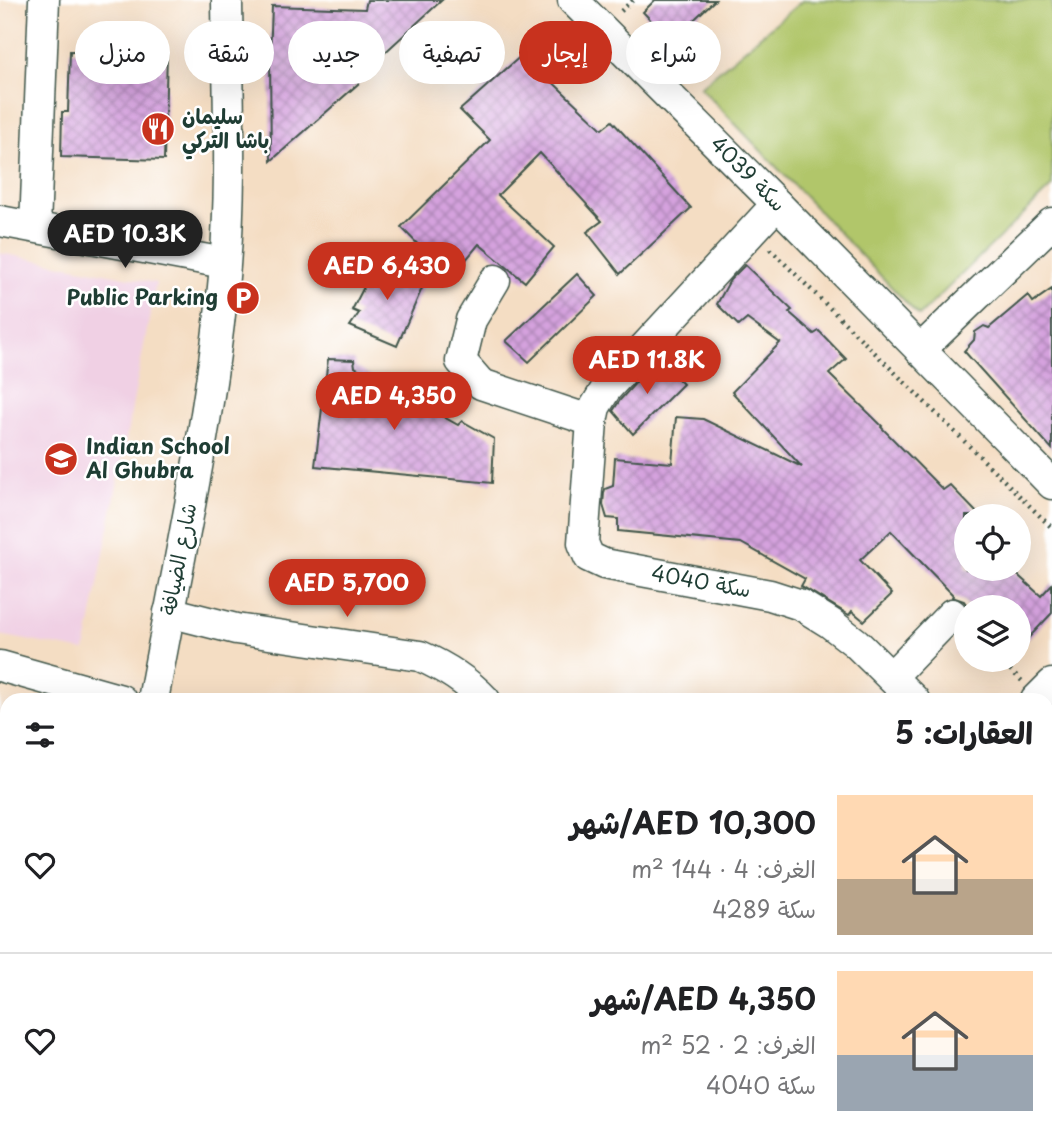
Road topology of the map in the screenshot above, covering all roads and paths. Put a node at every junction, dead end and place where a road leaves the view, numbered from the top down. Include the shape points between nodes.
1 (44, 0) edge
2 (228, 0) edge
3 (577, 1) edge
4 (777, 204) junction
5 (0, 220) edge
6 (1052, 223) edge
7 (35, 227) junction
8 (752, 231) junction
9 (224, 263) junction
10 (495, 280) dead end
11 (920, 350) junction
12 (592, 421) junction
13 (1052, 484) edge
14 (1052, 528) edge
15 (169, 612) junction
16 (953, 614) dead end
17 (0, 666) edge
18 (891, 677) junction
19 (96, 693) edge
20 (154, 693) edge
21 (478, 693) edge
22 (907, 693) edge

1 - 7 street
2 - 9 street, شارع الضيافة via 229,181
3 - 4 street, سكة 4039
4 - 8 street, سكة 4040
4 - 11 street, سكة 4039
5 - 7 street
6 - 11 street
7 - 9 street
8 - 12 street, سكة 4040 via 606,389
8 - 14 path
9 - 15 street, شارع الضيافة via 207,413
10 - 12 street via 471,320 461,360 481,384
11 - 13 street, سكة 4039
12 - 18 street, سكة 4040 via 582,530 590,556 604,564 771,595 800,605 830,622
15 - 20 street, شارع الضيافة
15 - 21 street via 236,628 420,656 444,667
16 - 18 street
17 - 19 street
18 - 22 street, سكة 4040

